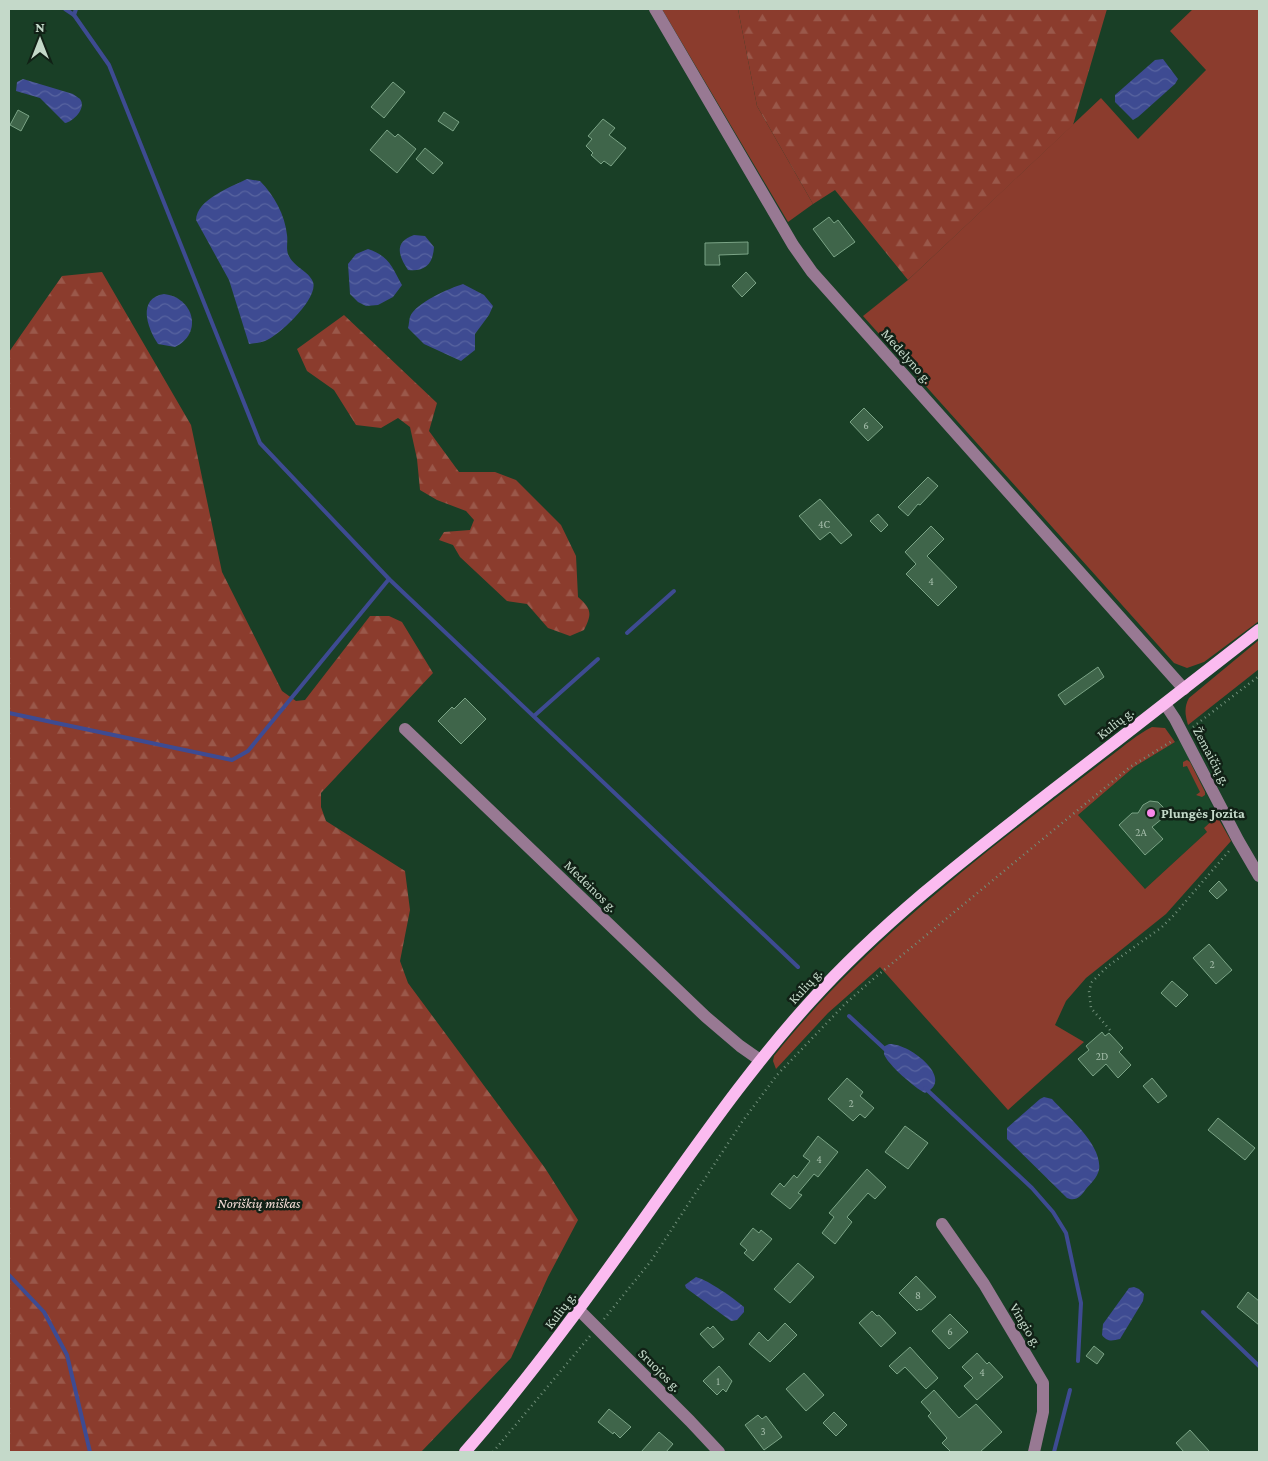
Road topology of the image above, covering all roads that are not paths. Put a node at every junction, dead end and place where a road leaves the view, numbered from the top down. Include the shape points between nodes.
1 (655, 9) edge
2 (1259, 630) edge
3 (1184, 689) junction
4 (1165, 704) junction
5 (405, 729) dead end
6 (1259, 876) edge
7 (760, 1060) junction
8 (942, 1224) dead end
9 (579, 1310) junction
10 (465, 1452) edge
11 (719, 1452) edge
12 (1034, 1452) edge

1 - 3 street, Medelyno g. via 812,272
2 - 3 main road, Kulių g.
3 - 4 main road, Kulių g.
4 - 6 street, Žemaičių g.
4 - 7 main road, Kulių g. via 922,894 847,962
5 - 7 street, Medeinos g. via 706,1017
7 - 9 main road, Kulių g.
8 - 12 street, Vingio g. via 984,1284 1043,1384 1043,1412
9 - 10 main road, Kulių g.
9 - 11 street, Sruojos g.

